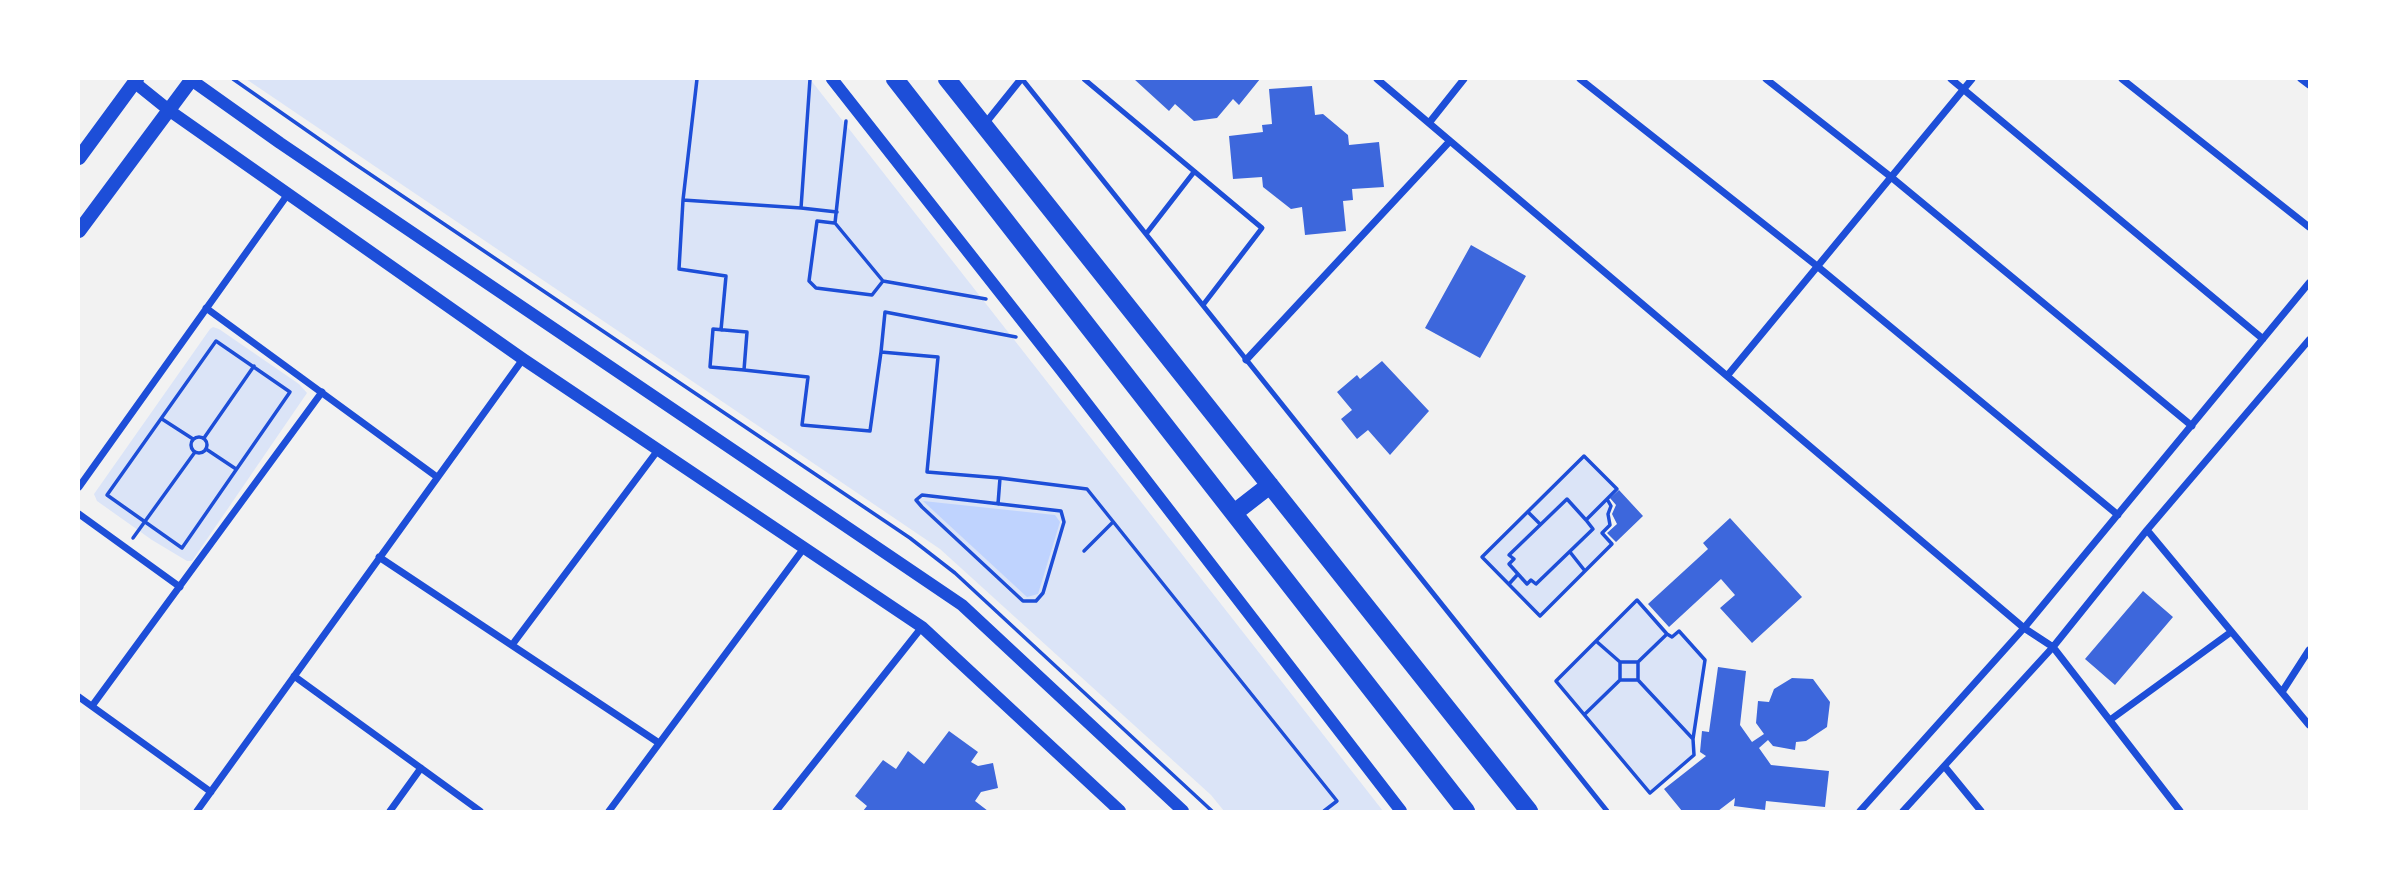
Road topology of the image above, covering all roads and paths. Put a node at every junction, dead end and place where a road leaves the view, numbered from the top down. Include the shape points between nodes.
1 (191, 79) edge
2 (697, 79) edge
3 (810, 79) edge
4 (832, 79) edge
5 (895, 79) edge
6 (947, 79) edge
7 (1022, 79) edge
8 (1084, 79) edge
9 (1377, 79) edge
10 (1464, 79) edge
11 (1580, 79) edge
12 (1766, 79) edge
13 (1951, 79) edge
14 (1972, 79) edge
15 (2122, 79) edge
16 (2301, 79) edge
17 (133, 80) edge
18 (2309, 85) edge
19 (1964, 89) junction
20 (170, 111) junction
21 (847, 115) dead end
22 (1429, 123) junction
23 (984, 125) junction
24 (1450, 141) junction
25 (79, 158) edge
26 (1194, 172) junction
27 (1891, 177) junction
28 (288, 194) junction
29 (683, 200) junction
30 (802, 208) junction
31 (817, 210) junction
32 (837, 212) junction
33 (817, 221) junction
34 (835, 223) junction
35 (2309, 228) edge
36 (79, 231) edge
37 (1146, 234) junction
38 (1817, 266) junction
39 (883, 281) junction
40 (2309, 283) edge
41 (989, 299) dead end
42 (1203, 305) junction
43 (206, 308) junction
44 (721, 330) junction
45 (1020, 338) dead end
46 (2263, 339) junction
47 (2309, 340) edge
48 (881, 352) junction
49 (523, 359) junction
50 (1247, 360) junction
51 (254, 366) junction
52 (744, 370) junction
53 (1727, 376) junction
54 (322, 393) junction
55 (162, 419) junction
56 (2192, 425) junction
57 (204, 438) junction
58 (193, 439) junction
59 (206, 449) junction
60 (658, 450) junction
61 (195, 452) junction
62 (237, 469) junction
63 (438, 477) junction
64 (1000, 478) junction
65 (1270, 485) junction
66 (79, 487) edge
67 (1607, 499) junction
68 (998, 504) junction
69 (1528, 512) junction
70 (1234, 513) junction
71 (79, 514) edge
72 (2118, 515) junction
73 (1586, 520) junction
74 (145, 522) junction
75 (1113, 522) junction
76 (1540, 524) junction
77 (2147, 530) junction
78 (126, 548) junction
79 (804, 548) junction
80 (1084, 551) dead end
81 (1570, 552) junction
82 (379, 558) junction
83 (1585, 570) junction
84 (1518, 574) junction
85 (1508, 584) junction
86 (180, 587) junction
87 (922, 627) junction
88 (2024, 628) junction
89 (2231, 632) junction
90 (1667, 634) junction
91 (1596, 641) junction
92 (512, 645) junction
93 (2053, 647) junction
94 (2309, 650) edge
95 (1620, 662) junction
96 (1638, 662) junction
97 (294, 676) junction
98 (1620, 680) junction
99 (1638, 680) junction
100 (2282, 691) junction
101 (79, 697) edge
102 (92, 706) junction
103 (1585, 715) junction
104 (2110, 720) junction
105 (2309, 725) edge
106 (1693, 739) junction
107 (659, 743) junction
108 (1945, 767) junction
109 (421, 768) junction
110 (211, 792) junction
111 (197, 811) edge
112 (390, 811) edge
113 (480, 811) edge
114 (609, 811) edge
115 (776, 811) edge
116 (1120, 811) edge
117 (1183, 811) edge
118 (1324, 811) edge
119 (1401, 811) edge
120 (1466, 811) edge
121 (1529, 811) edge
122 (1607, 811) edge
123 (1860, 811) edge
124 (1903, 811) edge
125 (1981, 811) edge
126 (2180, 811) edge

1 - 20 main road
1 - 117 street via 962,605
2 - 29 path
3 - 30 path
4 - 119 street
5 - 70 highway
6 - 23 highway
7 - 23 street
7 - 37 lane
8 - 26 lane
9 - 22 street
10 - 22 street
11 - 38 street
12 - 27 street
13 - 19 street
14 - 19 street
15 - 35 street
16 - 18 street
17 - 20 street
17 - 25 main road
19 - 27 street
19 - 46 street
20 - 28 street
20 - 36 main road
21 - 32 path
22 - 24 street
23 - 65 highway
24 - 50 street
24 - 53 street
26 - 37 lane
26 - 42 lane via 1262,228
27 - 38 street
27 - 56 street
28 - 43 street
28 - 49 street
29 - 30 path
29 - 44 path via 679,269 726,276
30 - 31 path
31 - 32 path
31 - 33 path
32 - 34 path
33 - 34 path
33 - 39 path via 809,281 816,288 872,295
34 - 39 path
37 - 42 lane
38 - 53 street
38 - 72 street
39 - 41 path
40 - 46 street
42 - 50 lane
43 - 54 street
43 - 66 street
44 - 52 path via 747,332
44 - 52 path via 713,329 710,367
45 - 48 path via 885,312
46 - 56 street
47 - 77 street
48 - 52 path via 870,431 802,425 808,377
48 - 64 path via 938,357 927,472
49 - 60 street
49 - 63 street
50 - 122 lane
51 - 55 path via 216,341
51 - 57 path
51 - 62 path via 290,392
53 - 88 street
54 - 63 street
54 - 86 street
55 - 58 path
55 - 74 path via 107,495
56 - 72 street
57 - 58 path
57 - 59 path
58 - 61 path via 190,445
59 - 61 path
59 - 62 path
60 - 79 street
60 - 92 street
61 - 74 path
62 - 74 path via 182,548
63 - 82 street
64 - 68 path
64 - 75 path via 1087,489
65 - 70 highway
65 - 121 highway
67 - 69 path via 1617,489 1584,456
67 - 73 path
67 - 83 path via 1610,526 1602,533 1612,544
68 - 68 path via 922,495 916,500 1023,601 1036,601 1043,593 1064,522 1061,511
69 - 76 path
69 - 85 path via 1482,557
70 - 120 highway
71 - 78 street
72 - 88 street
73 - 76 path via 1567,499
73 - 81 path via 1593,530
74 - 78 path
75 - 80 path
75 - 118 path via 1337,801
76 - 84 path via 1509,555 1514,559 1509,564
77 - 89 street
77 - 93 street
78 - 86 street
79 - 87 street
79 - 107 street
81 - 83 path
81 - 84 path via 1536,584 1531,580 1527,584
82 - 92 street
82 - 97 street
83 - 85 path via 1540,615
84 - 85 path
86 - 102 street
87 - 115 street
87 - 116 street
88 - 93 street
88 - 123 street
89 - 100 street
89 - 104 street
90 - 91 path via 1637,600
90 - 96 path
90 - 106 path via 1672,637 1679,631 1706,660
91 - 95 path
91 - 103 path via 1556,681
92 - 107 street
93 - 104 street
93 - 108 street
94 - 100 street
95 - 96 path
95 - 98 path
96 - 99 path
97 - 109 street
97 - 110 street
98 - 99 path
98 - 103 path
99 - 106 path
100 - 105 street
101 - 102 street
102 - 110 street
103 - 106 path via 1650,793 1694,755
104 - 126 street
107 - 114 street
108 - 124 street
108 - 125 street
109 - 112 street
109 - 113 street
110 - 111 street

